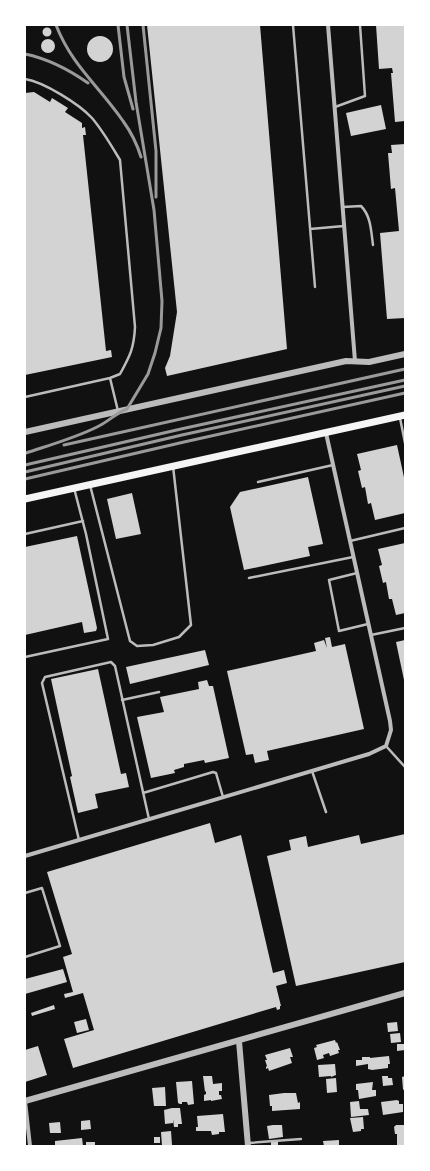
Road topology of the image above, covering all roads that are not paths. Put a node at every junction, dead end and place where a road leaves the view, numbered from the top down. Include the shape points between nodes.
1 (293, 25) edge
2 (328, 25) edge
3 (360, 25) edge
4 (25, 79) edge
5 (335, 107) junction
6 (343, 207) junction
7 (344, 226) junction
8 (310, 229) junction
9 (373, 245) dead end
10 (315, 287) dead end
11 (405, 354) edge
12 (355, 361) junction
13 (110, 378) junction
14 (25, 397) edge
15 (119, 411) junction
16 (402, 416) edge
17 (25, 432) edge
18 (326, 433) junction
19 (405, 443) edge
20 (173, 466) junction
21 (333, 466) junction
22 (258, 482) dead end
23 (90, 485) junction
24 (74, 488) junction
25 (25, 499) edge
26 (83, 521) junction
27 (405, 528) edge
28 (25, 534) edge
29 (350, 541) junction
30 (353, 557) junction
31 (357, 573) junction
32 (249, 578) dead end
33 (368, 624) junction
34 (405, 628) edge
35 (371, 635) junction
36 (25, 657) edge
37 (159, 692) dead end
38 (122, 700) junction
39 (386, 746) junction
40 (405, 767) edge
41 (312, 771) junction
42 (143, 793) junction
43 (223, 798) junction
44 (326, 812) dead end
45 (149, 820) junction
46 (79, 840) junction
47 (25, 856) edge
48 (25, 893) edge
49 (25, 957) edge
50 (405, 993) edge
51 (239, 1041) junction
52 (25, 1101) edge
53 (301, 1139) dead end
54 (248, 1144) edge
55 (30, 1146) edge

1 - 8 lane
2 - 5 street
3 - 5 lane via 365,96
4 - 13 lane via 53,90 91,117 120,160 135,327 134,345 128,360 120,374
5 - 6 street
6 - 7 street
6 - 9 lane via 361,206 369,221
7 - 8 lane
7 - 12 street
8 - 10 lane
11 - 12 street via 368,362
12 - 15 street
13 - 14 lane
13 - 15 lane
15 - 17 street
16 - 18 main road
16 - 19 lane
18 - 20 main road
18 - 21 street
20 - 23 main road
20 - 23 lane via 191,624 179,637 152,645 137,646 130,641
21 - 22 lane
21 - 29 street
23 - 24 main road
24 - 25 main road
24 - 26 lane
26 - 28 lane
26 - 36 lane via 108,639
27 - 29 lane
29 - 30 street
30 - 31 street
30 - 32 lane
31 - 33 street
31 - 33 lane via 329,580 339,630
33 - 35 street
34 - 35 lane
35 - 39 street via 390,721 391,730
37 - 38 lane
38 - 42 lane
38 - 46 lane via 115,666 111,662 45,677 42,683
39 - 40 lane
39 - 41 street via 369,754
41 - 43 street
41 - 44 lane
42 - 43 lane via 213,772 216,773
42 - 45 lane
43 - 45 street
45 - 46 street
46 - 47 street
48 - 49 lane via 42,888 60,946
50 - 51 street
51 - 52 street
51 - 54 street
52 - 55 street
53 - 54 lane

